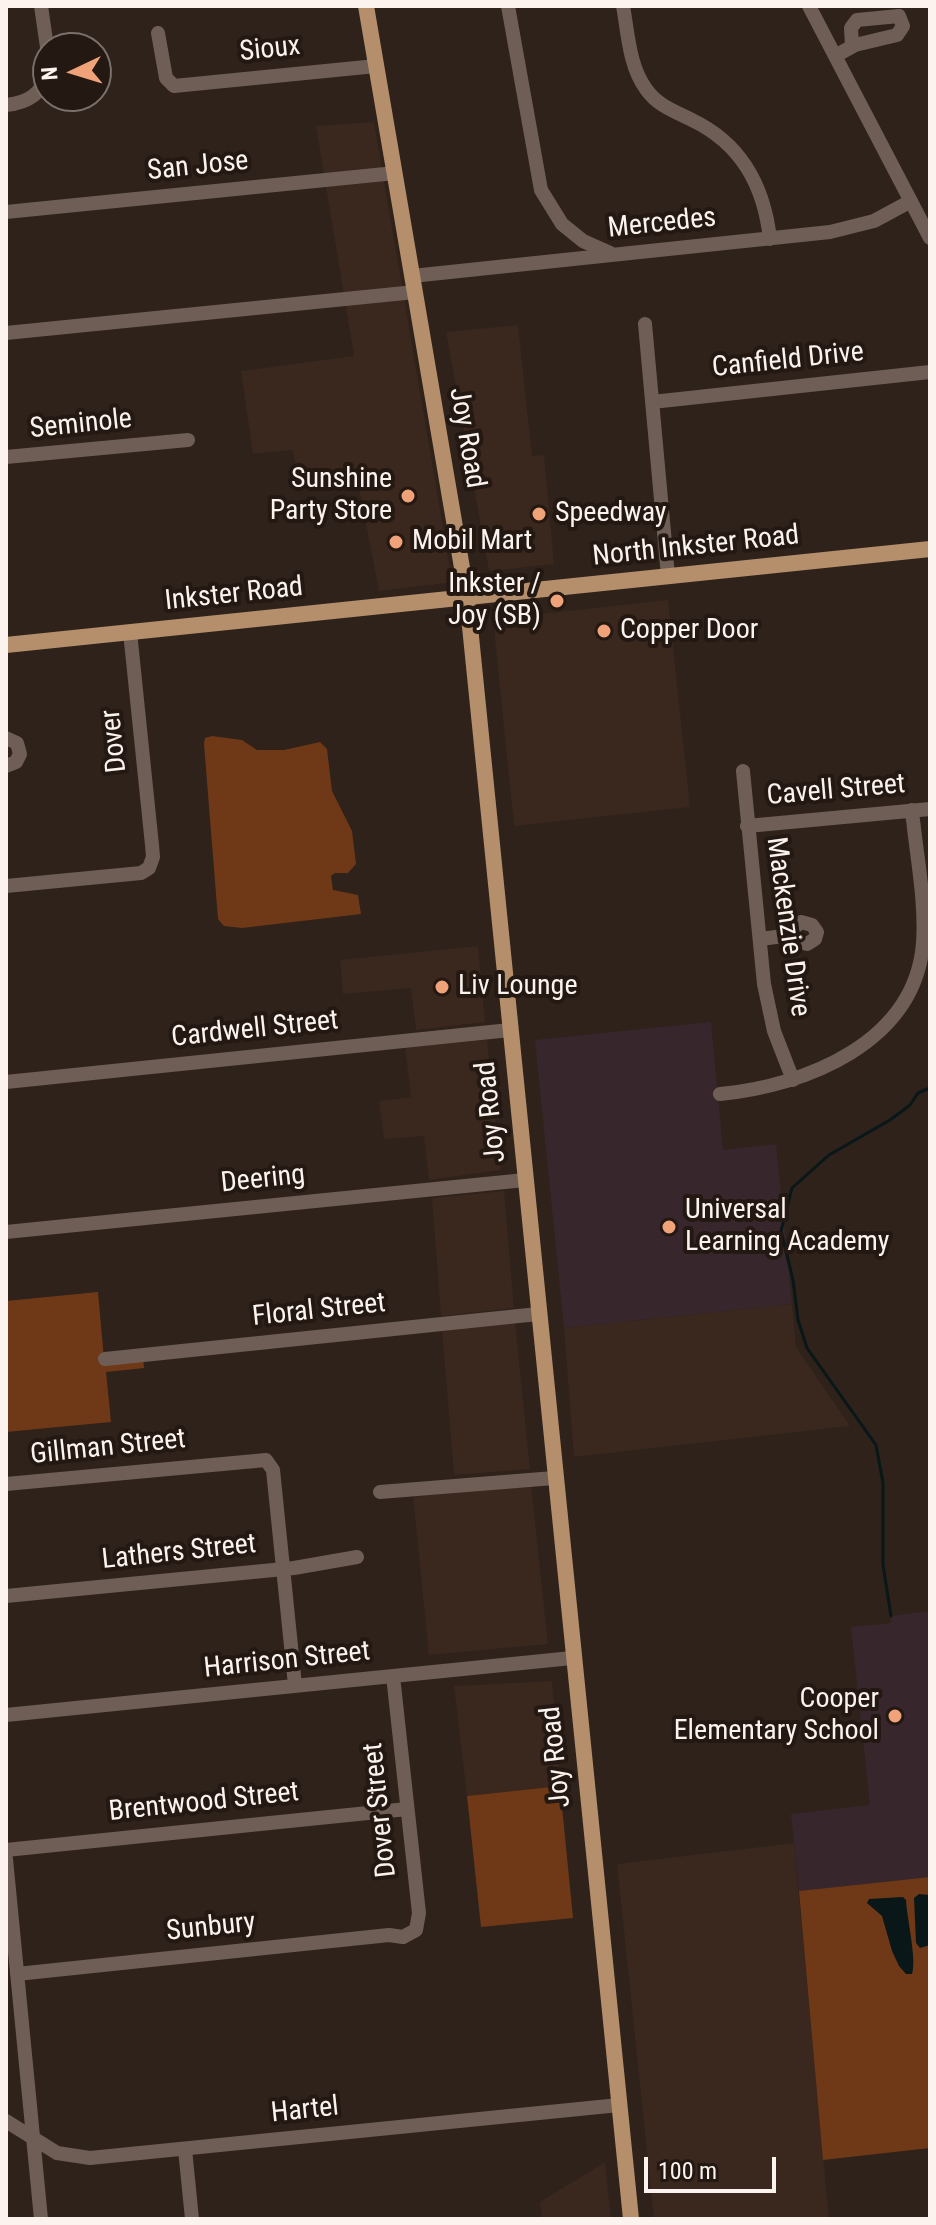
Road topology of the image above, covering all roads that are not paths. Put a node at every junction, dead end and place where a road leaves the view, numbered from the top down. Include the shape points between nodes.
1 (41, 6) edge
2 (366, 6) edge
3 (508, 6) edge
4 (623, 6) edge
5 (809, 6) edge
6 (45, 32) edge
7 (158, 33) dead end
8 (852, 46) dead end
9 (835, 56) junction
10 (376, 66) junction
11 (32, 96) edge
12 (6, 105) edge
13 (395, 173) junction
14 (911, 201) junction
15 (6, 212) edge
16 (930, 238) edge
17 (770, 239) junction
18 (613, 255) junction
19 (414, 284) junction
20 (645, 324) dead end
21 (6, 333) edge
22 (930, 372) edge
23 (652, 402) junction
24 (188, 440) dead end
25 (6, 457) edge
26 (930, 549) edge
27 (668, 576) junction
28 (467, 597) junction
29 (130, 632) junction
30 (6, 645) edge
31 (6, 738) edge
32 (6, 766) edge
33 (743, 771) dead end
34 (930, 809) edge
35 (912, 810) junction
36 (747, 826) junction
37 (6, 886) edge
38 (784, 936) dead end
39 (760, 939) junction
40 (510, 1030) junction
41 (793, 1080) junction
42 (6, 1082) edge
43 (720, 1094) dead end
44 (525, 1180) junction
45 (6, 1232) edge
46 (538, 1314) junction
47 (105, 1359) dead end
48 (554, 1478) junction
49 (6, 1484) edge
50 (380, 1492) dead end
51 (357, 1557) dead end
52 (283, 1568) junction
53 (6, 1596) edge
54 (572, 1658) junction
55 (393, 1676) junction
56 (295, 1685) junction
57 (6, 1715) edge
58 (407, 1809) junction
59 (6, 1850) edge
60 (6, 1859) edge
61 (410, 1934) joint
62 (17, 1974) junction
63 (619, 2105) junction
64 (6, 2121) edge
65 (33, 2138) junction
66 (185, 2149) junction
67 (41, 2219) edge
68 (192, 2219) edge
69 (631, 2219) edge

1 - 6 street
2 - 10 main road, Joy Road
3 - 18 street via 544,197 572,234
4 - 17 street via 643,86 659,103 710,129 740,156 761,193
5 - 9 street
7 - 10 street, Sioux via 164,72 169,84 179,87
8 - 9 street
9 - 14 street
10 - 13 main road, Joy Road
11 - 12 street
13 - 15 street, San Jose
13 - 19 main road, Joy Road
14 - 16 street
14 - 17 street, Mercedes via 850,229
17 - 18 street, Mercedes
18 - 19 street, Mercedes
19 - 21 street, Mercedes
19 - 28 main road, Joy Road
20 - 23 street
22 - 23 street, Canfield Drive
23 - 27 street
24 - 25 street, Seminole
26 - 27 main road, North Inkster Road
27 - 28 main road, North Inkster Road
28 - 29 main road, Inkster Road
28 - 40 main road, Joy Road
29 - 30 main road, Inkster Road
29 - 37 street, Dover via 152,862 141,873
31 - 32 street via 20,751 16,762
33 - 36 street, Mackenzie Drive
34 - 35 street, Cavell Street
35 - 36 street, Cavell Street
35 - 41 street via 923,931 914,983 894,1015 869,1040
36 - 39 street, Mackenzie Drive
38 - 39 street
39 - 41 street, Mackenzie Drive via 770,1013
40 - 42 street, Cardwell Street
40 - 44 main road, Joy Road
41 - 43 street
44 - 45 street, Deering
44 - 46 main road, Joy Road
46 - 47 street, Floral Street
46 - 48 main road, Joy Road
48 - 50 street
48 - 54 main road, Joy Road
49 - 52 street, Gillman Street via 262,1458 272,1466
51 - 52 street, Lathers Street
52 - 53 street, Lathers Street
52 - 56 street
54 - 55 street, Harrison Street
54 - 63 main road, Joy Road
55 - 56 street, Harrison Street
55 - 58 street, Dover Street
56 - 57 street, Harrison Street
58 - 59 street, Brentwood Street
58 - 61 street, Dover Street via 419,1913
60 - 62 street
61 - 62 street, Sunbury
62 - 65 street
63 - 66 street, Hartel
63 - 69 main road, Joy Road
64 - 65 street, Hartel
65 - 66 street, Hartel via 78,2158
65 - 67 street
66 - 68 street

